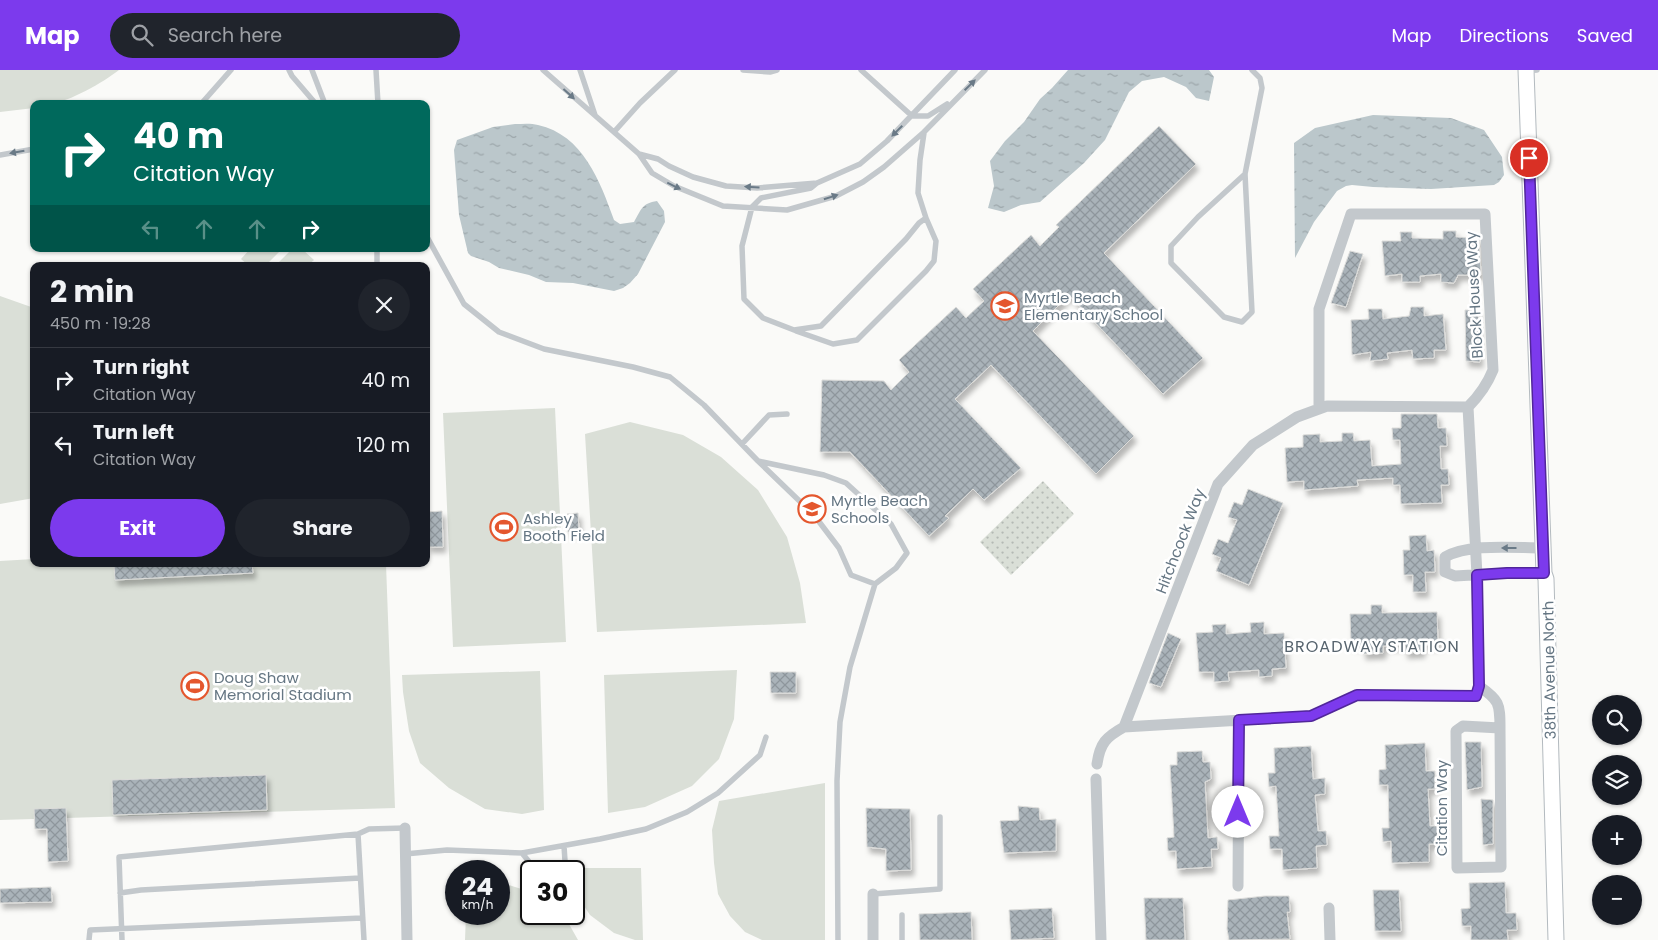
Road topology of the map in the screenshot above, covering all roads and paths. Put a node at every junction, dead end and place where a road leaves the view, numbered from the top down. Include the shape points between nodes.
1 (231, 70) edge
2 (289, 70) edge
3 (312, 70) edge
4 (376, 70) edge
5 (543, 70) edge
6 (580, 70) edge
7 (675, 70) edge
8 (743, 70) edge
9 (777, 70) edge
10 (861, 70) edge
11 (955, 70) edge
12 (985, 70) edge
13 (1252, 70) edge
14 (1530, 70) edge
15 (955, 99) junction
16 (205, 100) edge
17 (313, 100) edge
18 (323, 100) edge
19 (378, 100) edge
20 (912, 116) junction
21 (596, 117) junction
22 (614, 132) junction
23 (924, 132) junction
24 (30, 150) edge
25 (639, 154) junction
26 (0, 155) edge
27 (1244, 174) junction
28 (817, 182) junction
29 (752, 207) junction
30 (926, 218) junction
31 (430, 242) edge
32 (794, 330) junction
33 (1468, 407) junction
34 (1319, 408) junction
35 (787, 414) dead end
36 (742, 444) junction
37 (758, 461) junction
38 (1475, 548) junction
39 (1543, 548) junction
40 (1544, 573) junction
41 (1477, 575) junction
42 (875, 584) junction
43 (1479, 686) junction
44 (1239, 720) junction
45 (1124, 727) junction
46 (1500, 728) junction
47 (766, 737) dead end
48 (1097, 764) dead end
49 (1096, 779) dead end
50 (940, 817) dead end
51 (405, 828) joint
52 (358, 834) junction
53 (564, 846) junction
54 (522, 853) junction
55 (406, 854) junction
56 (360, 878) junction
57 (1238, 886) dead end
58 (120, 894) junction
59 (873, 894) joint
60 (1329, 908) dead end
61 (902, 915) dead end
62 (362, 918) junction
63 (121, 929) junction
64 (89, 940) edge
65 (122, 940) edge
66 (364, 940) edge
67 (407, 940) edge
68 (838, 940) edge
69 (872, 940) edge
70 (902, 940) edge
71 (1101, 940) edge
72 (1330, 940) edge
73 (1556, 940) edge

1 - 16 lane
2 - 17 lane
3 - 18 lane
4 - 19 lane
5 -> 21 lane
6 - 21 lane
7 - 22 lane
8 - 9 lane
10 - 20 lane
11 - 20 lane
15 -> 12 lane
13 - 27 lane via 1260,78 1262,88
14 - 39 main road, 38th Avenue North
15 - 20 lane via 928,116
15 - 23 lane
20 -> 28 lane via 860,164
21 - 22 lane
22 - 25 lane
29 -> 23 lane via 787,210 836,196 884,167
23 - 30 lane via 918,193
24 -> 26 lane
28 -> 25 lane via 757,188 726,186 693,177 658,159
25 -> 29 lane via 652,173 674,186 723,206
27 - 27 lane via 1252,312 1242,322 1224,317 1171,263 1171,246
28 - 29 lane via 811,188 761,198
29 - 32 lane via 742,246 744,299 763,318
30 - 32 lane via 820,326
30 - 32 lane via 936,241 934,261 857,340 833,344
31 - 36 lane via 464,304 499,332 544,349 670,376
33 - 34 street, Hitchcock Way
33 - 34 street, Block House Way via 1488,383 1493,370 1485,214 1351,214 1320,309
33 - 38 street
34 - 45 street, Hitchcock Way via 1298,416 1254,445 1218,484
35 - 36 lane via 769,415
36 - 37 lane
37 - 42 lane via 814,515 839,548 851,575
37 - 42 lane via 846,483 891,524 907,553 896,568
39 -> 38 street
38 - 41 street
38 - 41 street via 1445,557 1445,572 1455,576
39 - 40 main road, 38th Avenue North
40 - 41 street
40 - 73 main road, 38th Avenue North
41 - 43 street
42 - 68 lane via 850,667 840,722
43 - 44 street via 1476,696 1357,695 1311,716
43 - 46 street, Citation Way via 1495,698 1500,711
44 - 45 street
44 - 57 street
45 - 48 street via 1109,736 1099,752
46 - 46 street, Citation Way via 1501,866 1457,868 1456,730 1463,726
47 - 53 lane via 760,754 718,792 687,812 646,829
49 - 71 street
50 - 59 lane via 940,889
51 - 52 lane via 369,829
51 - 55 street
52 - 56 lane
52 - 58 lane via 119,857
53 - 54 lane
53 - 54 lane via 565,861 560,867 548,870 530,863
54 - 55 lane via 447,850
55 - 67 street
56 - 58 lane via 141,890
56 - 62 lane
58 - 63 lane
59 - 69 street
60 - 72 street
61 - 70 lane
62 - 63 lane
62 - 66 lane
63 - 64 lane via 90,930
63 - 65 lane

